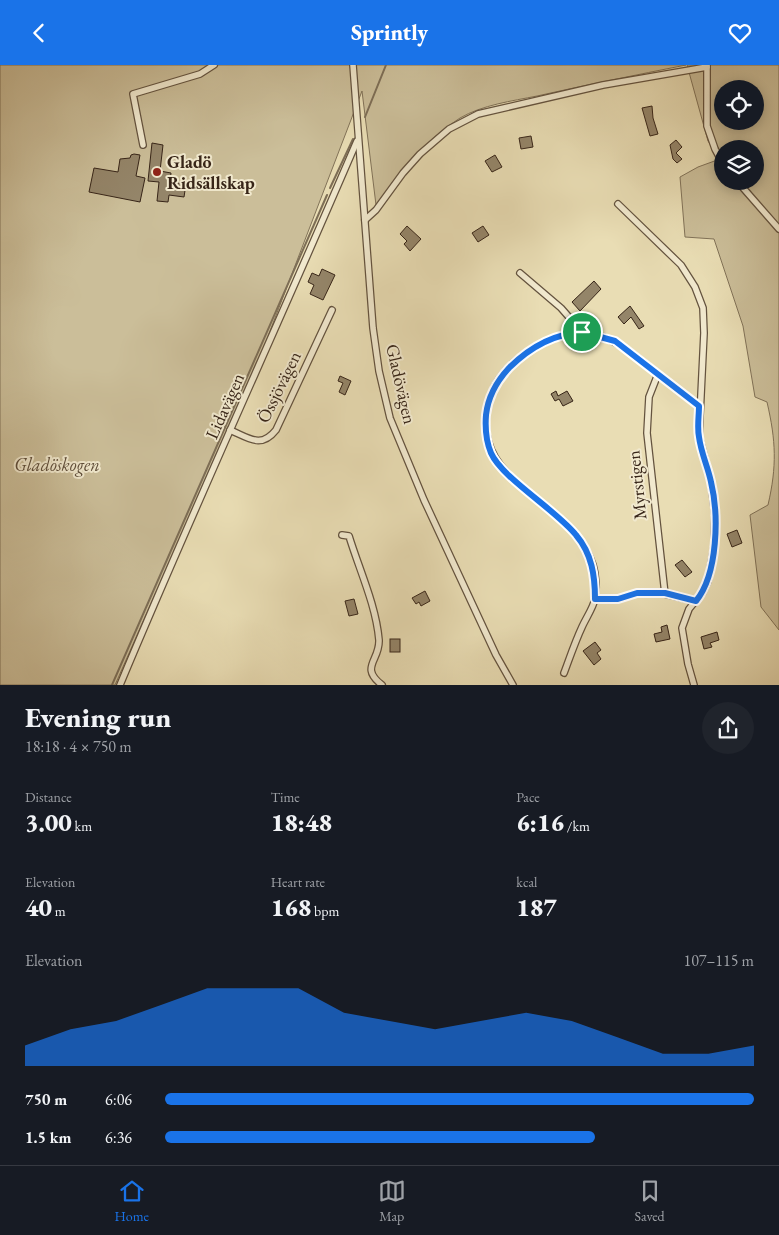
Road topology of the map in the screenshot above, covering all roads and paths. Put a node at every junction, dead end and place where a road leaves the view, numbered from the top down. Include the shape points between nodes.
1 (214, 65) edge
2 (353, 65) edge
3 (707, 66) edge
4 (358, 139) junction
5 (714, 143) edge
6 (143, 145) dead end
7 (745, 190) edge
8 (618, 204) dead end
9 (365, 219) junction
10 (779, 229) edge
11 (520, 273) dead end
12 (332, 310) dead end
13 (582, 332) junction
14 (658, 374) junction
15 (699, 406) junction
16 (230, 430) junction
17 (342, 535) dead end
18 (665, 593) junction
19 (595, 599) junction
20 (696, 601) junction
21 (564, 673) dead end
22 (120, 685) edge
23 (382, 685) edge
24 (513, 685) edge
25 (694, 685) edge

1 - 6 street via 200,74 133,94
2 - 4 street, Gladövägen
3 - 5 street via 707,126
3 - 9 street via 603,85 478,114 449,129 420,154 376,210
4 - 9 street, Gladövägen
4 - 16 street, Lidavägen
7 - 10 street
8 - 15 street via 680,265 695,287 703,308 704,333
9 - 24 street, Gladövägen via 373,328 390,417 428,509
11 - 13 street via 562,308
12 - 16 street, Össjövägen via 269,439 253,441
13 - 14 street via 615,341
13 - 19 street via 568,333 542,343 520,357 492,390 487,407 486,433 491,453 503,469 577,536 593,565
14 - 15 street
14 - 18 street, Myrstigen via 648,397 646,433
15 - 20 street via 699,436 711,482 715,515 708,581
16 - 22 street, Lidavägen
17 - 23 street via 349,535 376,621 379,643 371,674
18 - 19 street
18 - 20 street
19 - 21 street
20 - 25 street via 689,609 682,628

